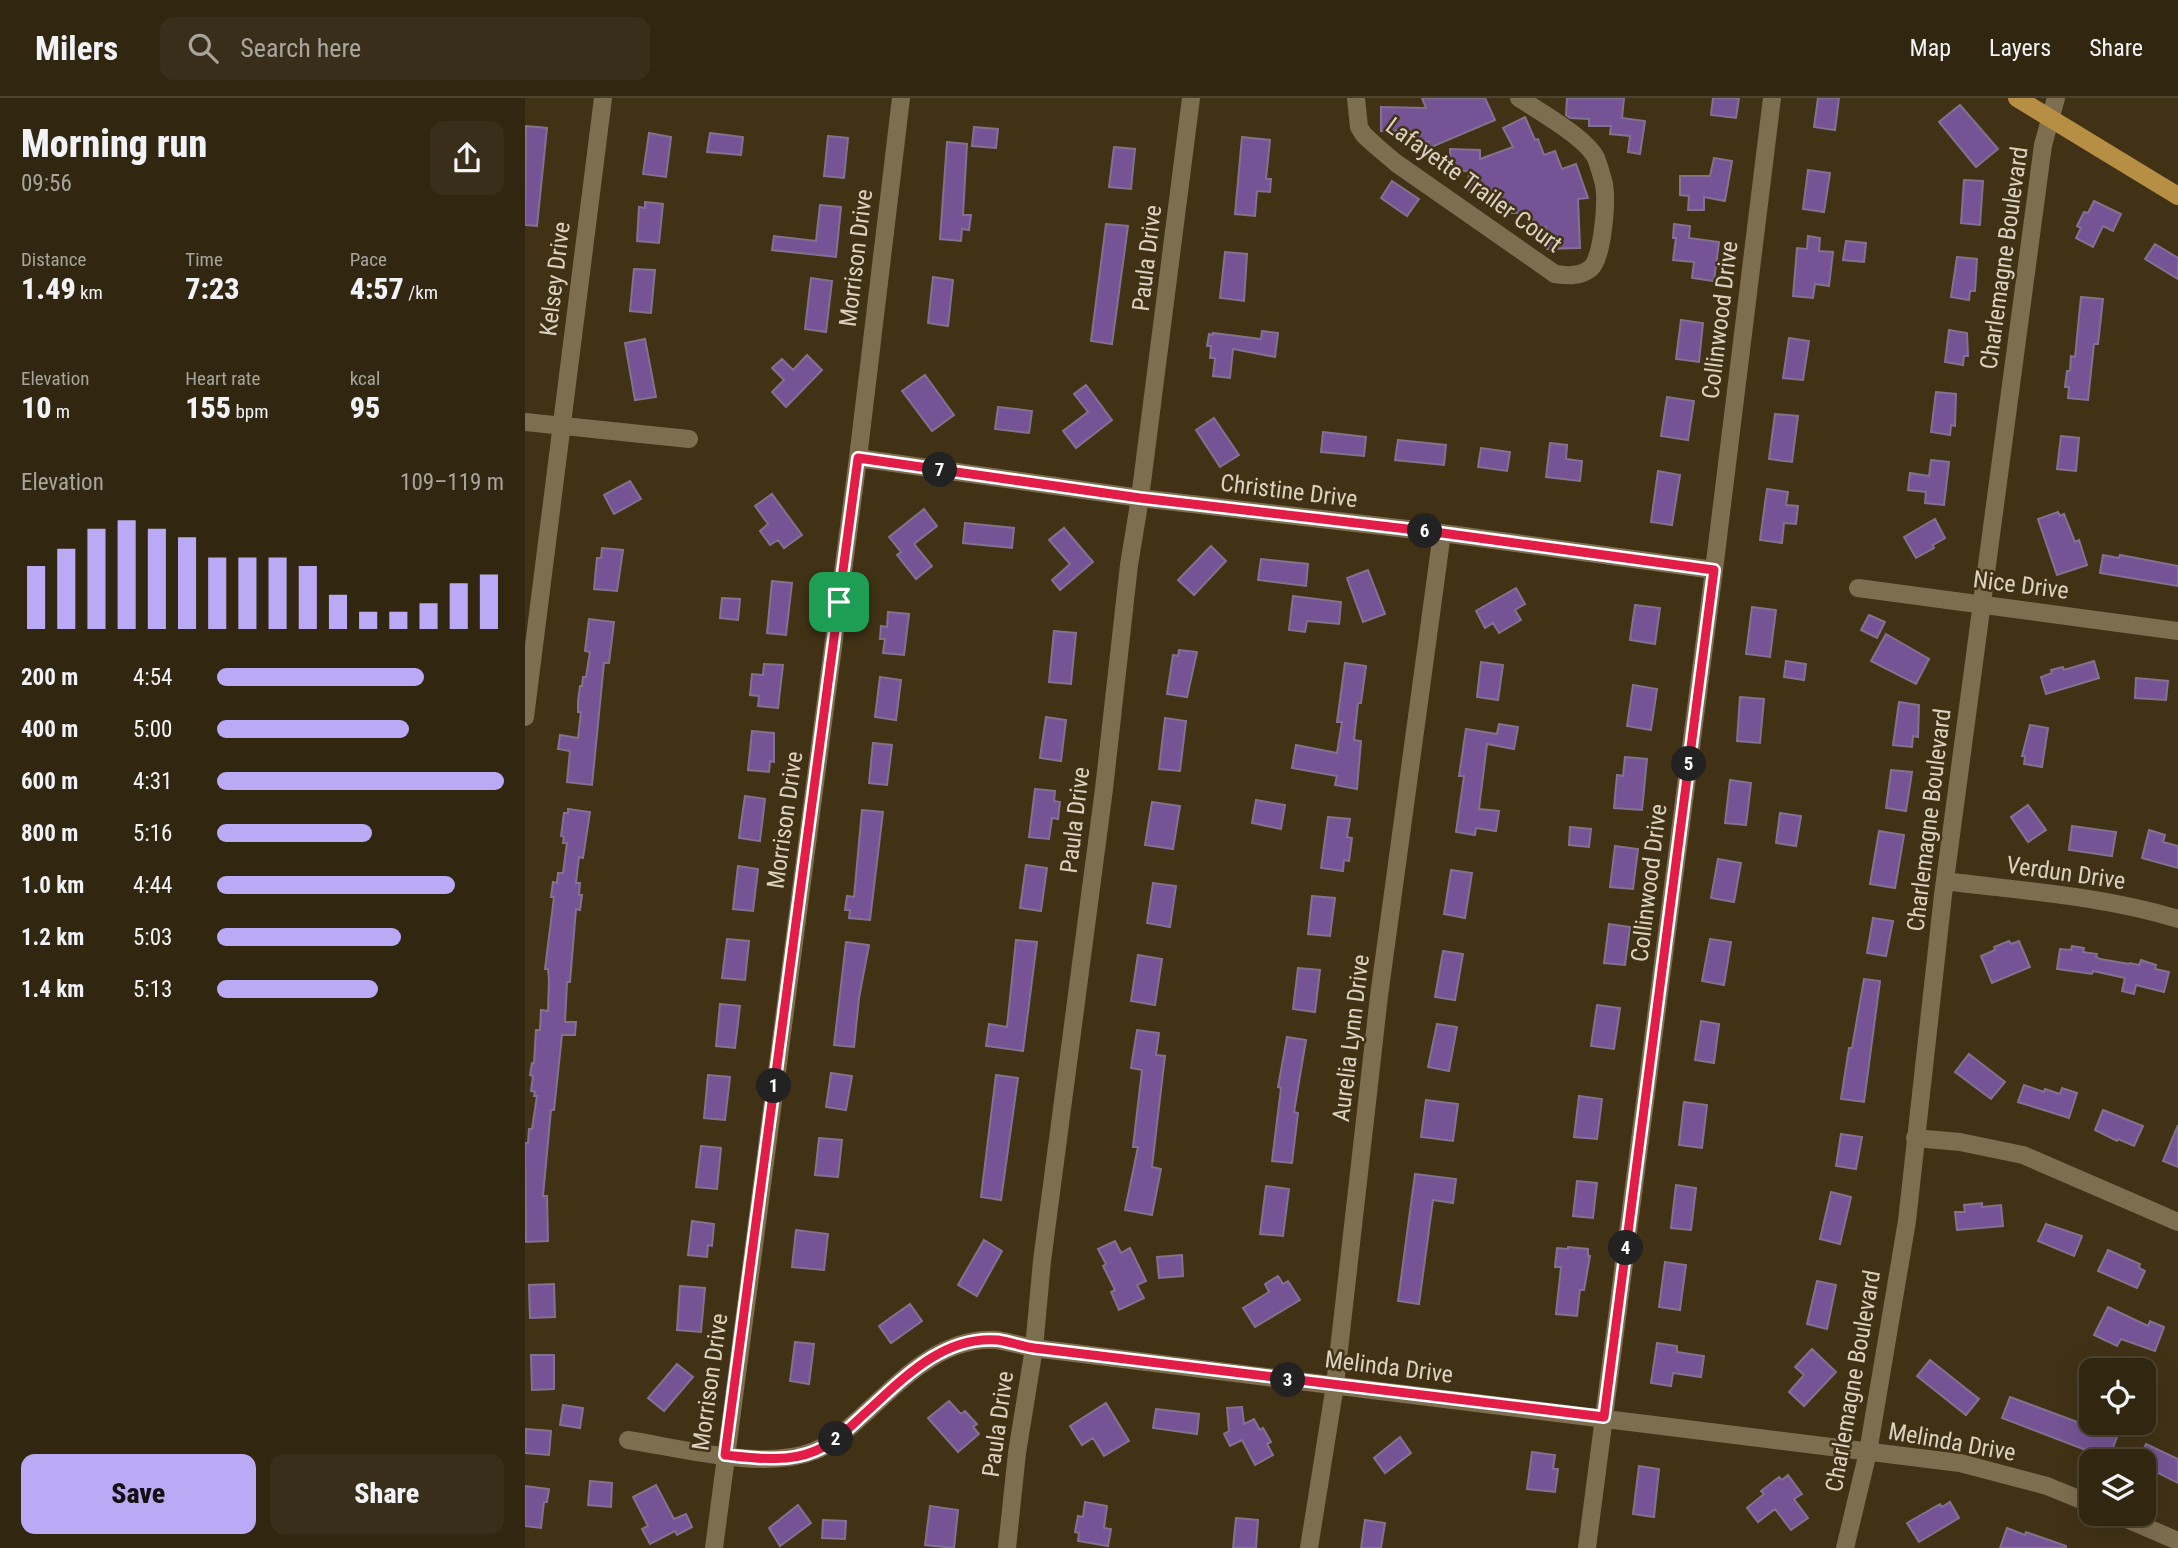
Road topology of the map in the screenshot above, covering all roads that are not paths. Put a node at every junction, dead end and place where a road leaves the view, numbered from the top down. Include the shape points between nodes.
1 (603, 98) edge
2 (901, 98) edge
3 (1191, 98) edge
4 (1356, 98) edge
5 (1520, 98) edge
6 (1772, 98) edge
7 (2017, 98) edge
8 (2056, 98) edge
9 (2051, 117) junction
10 (2178, 196) edge
11 (525, 422) edge
12 (561, 425) junction
13 (689, 439) dead end
14 (858, 458) junction
15 (1140, 498) junction
16 (1442, 533) junction
17 (1714, 570) junction
18 (1858, 588) dead end
19 (1982, 605) junction
20 (2178, 631) edge
21 (525, 717) edge
22 (1945, 881) junction
23 (2178, 919) edge
24 (1915, 1138) junction
25 (2178, 1222) edge
26 (1034, 1348) junction
27 (1335, 1385) junction
28 (1604, 1417) junction
29 (628, 1440) dead end
30 (1868, 1451) junction
31 (725, 1455) junction
32 (2079, 1499) edge
33 (2143, 1526) edge
34 (2178, 1541) edge
35 (714, 1548) edge
36 (1007, 1548) edge
37 (1309, 1548) edge
38 (1587, 1548) edge
39 (1845, 1548) edge

1 - 12 street, Kelsey Drive
2 - 14 street, Morrison Drive
3 - 15 street, Paula Drive
4 - 5 street, Lafayette Trailer Court via 1359,127 1396,163 1555,274 1579,275 1597,261 1604,184 1595,157 1569,131
6 - 17 street, Collinwood Drive
7 - 9 main road
8 - 9 street, Charlemagne Boulevard
9 - 10 main road
9 - 19 street, Charlemagne Boulevard via 2043,145
11 - 12 street
12 - 13 street
12 - 21 street, Kelsey Drive
14 - 15 street, Christine Drive
14 - 31 street, Morrison Drive
15 - 16 street, Christine Drive
15 - 26 street, Paula Drive
16 - 17 street, Christine Drive
16 - 27 street, Aurelia Lynn Drive via 1381,984
17 - 28 street, Collinwood Drive
18 - 19 street, Nice Drive
19 - 20 street, Nice Drive
19 - 22 street, Charlemagne Boulevard
22 - 23 street, Verdun Drive via 2083,898
22 - 24 street, Charlemagne Boulevard
24 - 25 street via 2023,1155
24 - 30 street, Charlemagne Boulevard via 1907,1221
26 - 27 street, Melinda Drive
26 - 31 street, Melinda Drive via 996,1340 959,1345 925,1360 834,1441 813,1452 762,1459
26 - 36 street, Paula Drive
27 - 28 street, Melinda Drive
27 - 37 street, Aurelia Lynn Drive
28 - 30 street, Melinda Drive
28 - 38 street, Collinwood Drive
29 - 31 street, Melinda Drive
30 - 32 street, Melinda Drive via 1960,1463
30 - 39 street, Charlemagne Boulevard
31 - 35 street, Morrison Drive
33 - 34 street

